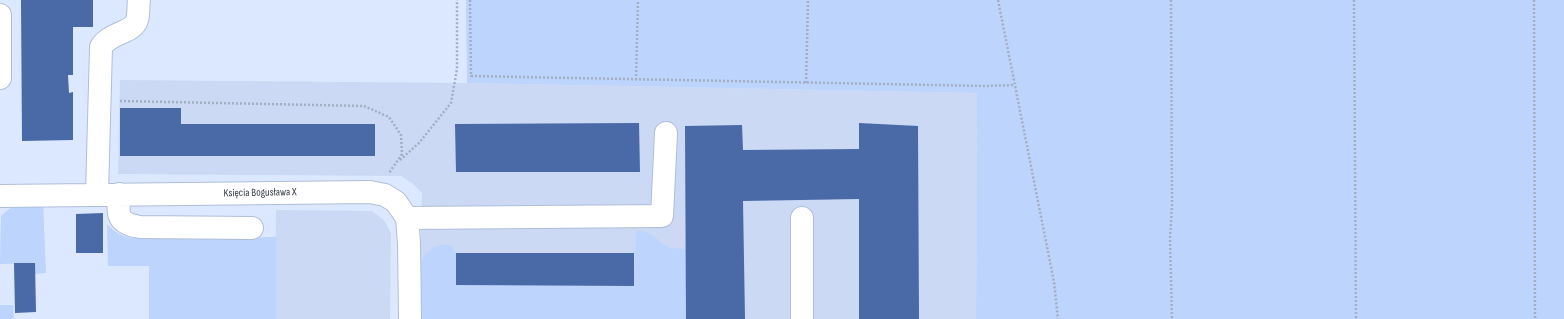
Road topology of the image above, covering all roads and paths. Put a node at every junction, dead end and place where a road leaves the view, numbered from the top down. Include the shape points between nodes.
1 (139, 0) edge
2 (458, 0) edge
3 (470, 0) edge
4 (638, 0) edge
5 (808, 0) edge
6 (998, 0) edge
7 (1171, 0) edge
8 (1354, 0) edge
9 (1534, 0) edge
10 (0, 15) edge
11 (0, 78) edge
12 (636, 80) junction
13 (806, 83) junction
14 (1014, 85) junction
15 (100, 101) junction
16 (666, 133) dead end
17 (396, 164) junction
18 (370, 192) junction
19 (108, 194) junction
20 (0, 196) edge
21 (407, 218) junction
22 (802, 218) dead end
23 (252, 228) dead end
24 (410, 319) edge
25 (802, 319) edge
26 (1058, 319) edge
27 (1172, 319) edge
28 (1356, 319) edge
29 (1535, 319) edge

1 - 15 street via 135,24 108,39 102,47
2 - 17 path via 458,69 451,103 419,143
3 - 12 path via 471,76
4 - 12 path
5 - 13 path
6 - 14 path
7 - 27 path
8 - 28 path
9 - 29 path
10 - 11 street
12 - 13 path
13 - 14 path
14 - 26 path via 1054,282
15 - 17 path via 364,106 389,117 401,135 402,154
15 - 19 street
16 - 21 street via 662,216
17 - 18 path
18 - 19 street, Księcia Bogusława X
18 - 21 street, Księcia Bogusława X via 385,195 396,202
19 - 20 street, Księcia Bogusława X
19 - 23 street via 119,217 130,226
21 - 24 street
22 - 25 street

